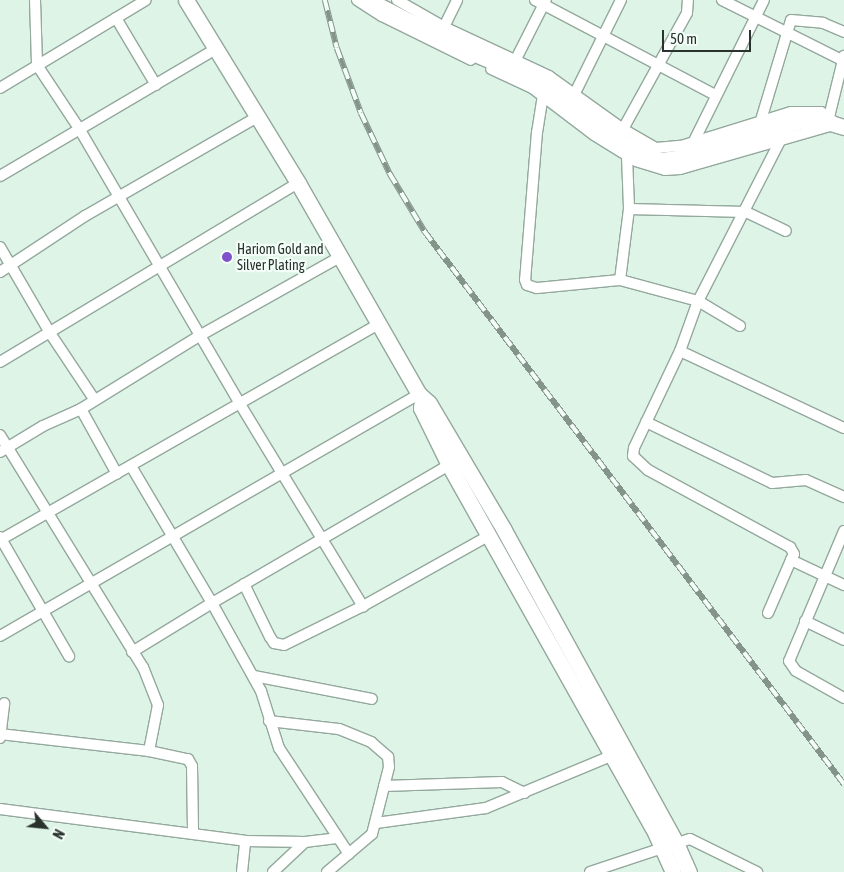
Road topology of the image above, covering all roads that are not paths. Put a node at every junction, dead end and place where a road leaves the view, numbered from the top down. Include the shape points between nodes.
1 (35, 0) edge
2 (146, 0) edge
3 (186, 0) edge
4 (357, 0) edge
5 (368, 0) edge
6 (397, 0) edge
7 (457, 0) edge
8 (621, 0) edge
9 (688, 0) edge
10 (722, 0) edge
11 (764, 0) edge
12 (542, 2) edge
13 (756, 15) junction
14 (116, 18) junction
15 (444, 27) junction
16 (786, 30) junction
17 (844, 32) edge
18 (602, 36) junction
19 (216, 49) junction
20 (843, 59) edge
21 (515, 61) junction
22 (37, 65) junction
23 (658, 65) junction
24 (156, 86) junction
25 (0, 88) edge
26 (715, 94) junction
27 (543, 95) junction
28 (574, 95) junction
29 (257, 117) junction
30 (761, 120) junction
31 (837, 123) edge
32 (80, 130) junction
33 (623, 130) junction
34 (782, 139) junction
35 (694, 141) junction
36 (627, 156) junction
37 (0, 176) edge
38 (298, 183) junction
39 (119, 196) junction
40 (629, 209) junction
41 (746, 212) junction
42 (786, 231) dead end
43 (0, 247) edge
44 (338, 258) junction
45 (11, 264) junction
46 (159, 265) junction
47 (0, 272) edge
48 (620, 280) junction
49 (698, 301) junction
50 (378, 324) junction
51 (740, 326) dead end
52 (50, 333) junction
53 (201, 335) junction
54 (680, 351) junction
55 (0, 362) edge
56 (420, 396) junction
57 (94, 399) junction
58 (240, 404) junction
59 (81, 409) junction
60 (646, 422) junction
61 (844, 428) edge
62 (0, 435) edge
63 (4, 450) edge
64 (449, 465) junction
65 (131, 466) junction
66 (282, 472) junction
67 (117, 474) junction
68 (844, 497) edge
69 (50, 514) junction
70 (844, 531) edge
71 (490, 535) junction
72 (169, 536) junction
73 (321, 537) junction
74 (0, 539) edge
75 (791, 560) junction
76 (825, 576) junction
77 (89, 583) junction
78 (244, 584) junction
79 (844, 585) edge
80 (212, 603) junction
81 (363, 606) junction
82 (44, 609) junction
83 (768, 613) dead end
84 (805, 621) junction
85 (0, 636) edge
86 (844, 640) edge
87 (132, 652) junction
88 (70, 656) dead end
89 (254, 676) junction
90 (844, 698) edge
91 (372, 699) dead end
92 (4, 703) dead end
93 (269, 721) junction
94 (0, 736) edge
95 (148, 751) junction
96 (618, 753) junction
97 (384, 786) junction
98 (525, 793) junction
99 (0, 809) edge
100 (376, 823) junction
101 (193, 832) junction
102 (337, 838) junction
103 (244, 841) junction
104 (305, 842) junction
105 (669, 845) junction
106 (349, 854) junction
107 (242, 872) edge
108 (273, 872) edge
109 (327, 872) edge
110 (590, 872) edge
111 (673, 872) edge
112 (689, 872) edge
113 (756, 872) edge

1 - 22 street
2 - 14 street
3 - 19 street
4 - 27 street via 424,38
5 - 31 street via 468,51 540,81 623,143 650,157 674,160 800,121 812,119
6 - 15 street
7 - 15 street
8 - 18 street
9 - 23 street via 687,13
10 - 13 street
11 - 13 street
12 - 18 street
12 - 21 street
13 - 16 street
13 - 26 street
14 - 22 street
14 - 24 street
15 - 21 street
16 - 17 street via 791,20 798,18
16 - 20 street
16 - 30 street
18 - 23 street
18 - 28 street
19 - 24 street
19 - 29 street
20 - 31 street
21 - 28 street via 549,76
22 - 25 street
22 - 32 street
23 - 26 street
23 - 33 street
24 - 32 street
26 - 35 street
27 - 36 street
27 - 48 street via 537,132 527,285 537,288
28 - 33 street
29 - 38 street
29 - 39 street
30 - 31 street via 808,111 821,112
30 - 35 street
31 - 34 street via 818,132
32 - 37 street
32 - 39 street
33 - 35 street via 656,148 668,149
34 - 36 street via 680,169 648,167
34 - 41 street
36 - 40 street
38 - 44 street
38 - 46 street
39 - 45 street
39 - 46 street
40 - 41 street
40 - 48 street
41 - 42 street
41 - 49 street
43 - 45 street
44 - 50 street
44 - 53 street
45 - 47 street
45 - 52 street
46 - 52 street
46 - 53 street
48 - 49 street
49 - 51 street
49 - 54 street
50 - 56 street
50 - 58 street
52 - 55 street
52 - 57 street
53 - 57 street
53 - 58 street
54 - 60 street
54 - 61 street
56 - 64 street via 421,408
56 - 66 street
56 - 96 street via 429,402 504,530
57 - 59 street
58 - 65 street
58 - 66 street
59 - 63 street via 43,426
59 - 67 street
60 - 68 street via 772,484 806,480
60 - 75 street via 634,448 633,456 638,462 790,547 794,554
62 - 63 street
63 - 69 street
64 - 71 street
64 - 73 street
65 - 67 street
65 - 72 street
66 - 72 street
66 - 73 street
67 - 69 street
69 - 74 street
69 - 77 street
70 - 76 street
71 - 81 street
71 - 96 street
72 - 77 street
72 - 80 street
73 - 78 street
73 - 81 street
74 - 82 street
75 - 76 street
75 - 83 street
76 - 79 street
76 - 84 street
77 - 82 street
77 - 87 street
78 - 80 street
78 - 81 street via 270,637 278,645 292,642
80 - 87 street
80 - 89 street
82 - 85 street
82 - 88 street
84 - 86 street
84 - 90 street via 791,655 791,666
87 - 95 street via 143,667 158,705
89 - 91 street
89 - 93 street
92 - 94 street
93 - 97 street via 340,729 371,742 388,757
93 - 102 street via 279,748
94 - 95 street
95 - 101 street via 188,759 192,766
96 - 98 street
96 - 105 street
97 - 98 street via 502,782
97 - 100 street
98 - 100 street via 466,812
99 - 101 street
100 - 106 street via 367,841
101 - 103 street
102 - 104 street
102 - 106 street
103 - 104 street
103 - 107 street
104 - 108 street
105 - 110 street
105 - 111 street
105 - 112 street
105 - 113 street via 690,839
106 - 109 street

